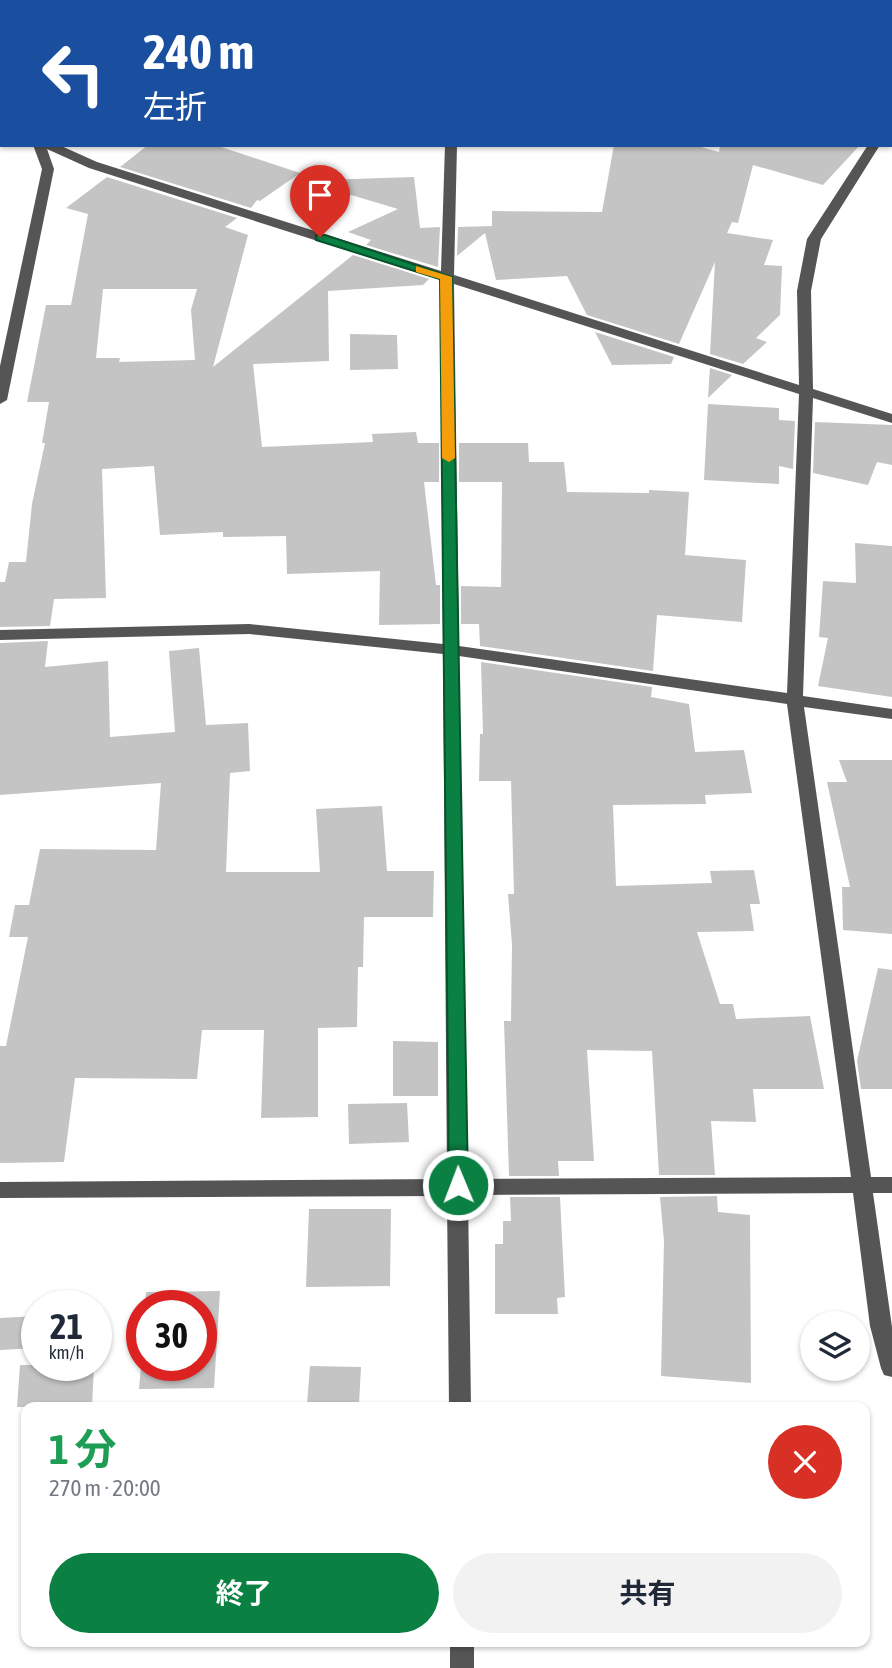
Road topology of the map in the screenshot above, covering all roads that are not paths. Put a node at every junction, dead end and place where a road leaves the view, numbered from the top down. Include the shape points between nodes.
1 (39, 147) edge
2 (52, 147) edge
3 (451, 147) edge
4 (873, 147) edge
5 (446, 277) junction
6 (806, 394) junction
7 (0, 400) edge
8 (892, 419) edge
9 (0, 635) edge
10 (451, 650) junction
11 (794, 699) junction
12 (892, 714) edge
13 (458, 1185) junction
14 (864, 1185) junction
15 (892, 1185) edge
16 (0, 1190) edge
17 (892, 1368) edge
18 (460, 1402) edge
19 (462, 1647) edge
20 (462, 1668) edge

1 - 7 street via 48,169
2 - 5 street via 93,165
3 - 5 street
4 - 6 street via 814,239 804,292
5 - 6 street
5 - 10 street
6 - 8 street
6 - 11 street
9 - 10 street via 248,629
10 - 11 street
10 - 13 street
11 - 12 street
11 - 14 street
13 - 14 street
13 - 16 street
13 - 18 street
14 - 15 street
14 - 17 street via 881,1326
19 - 20 street

